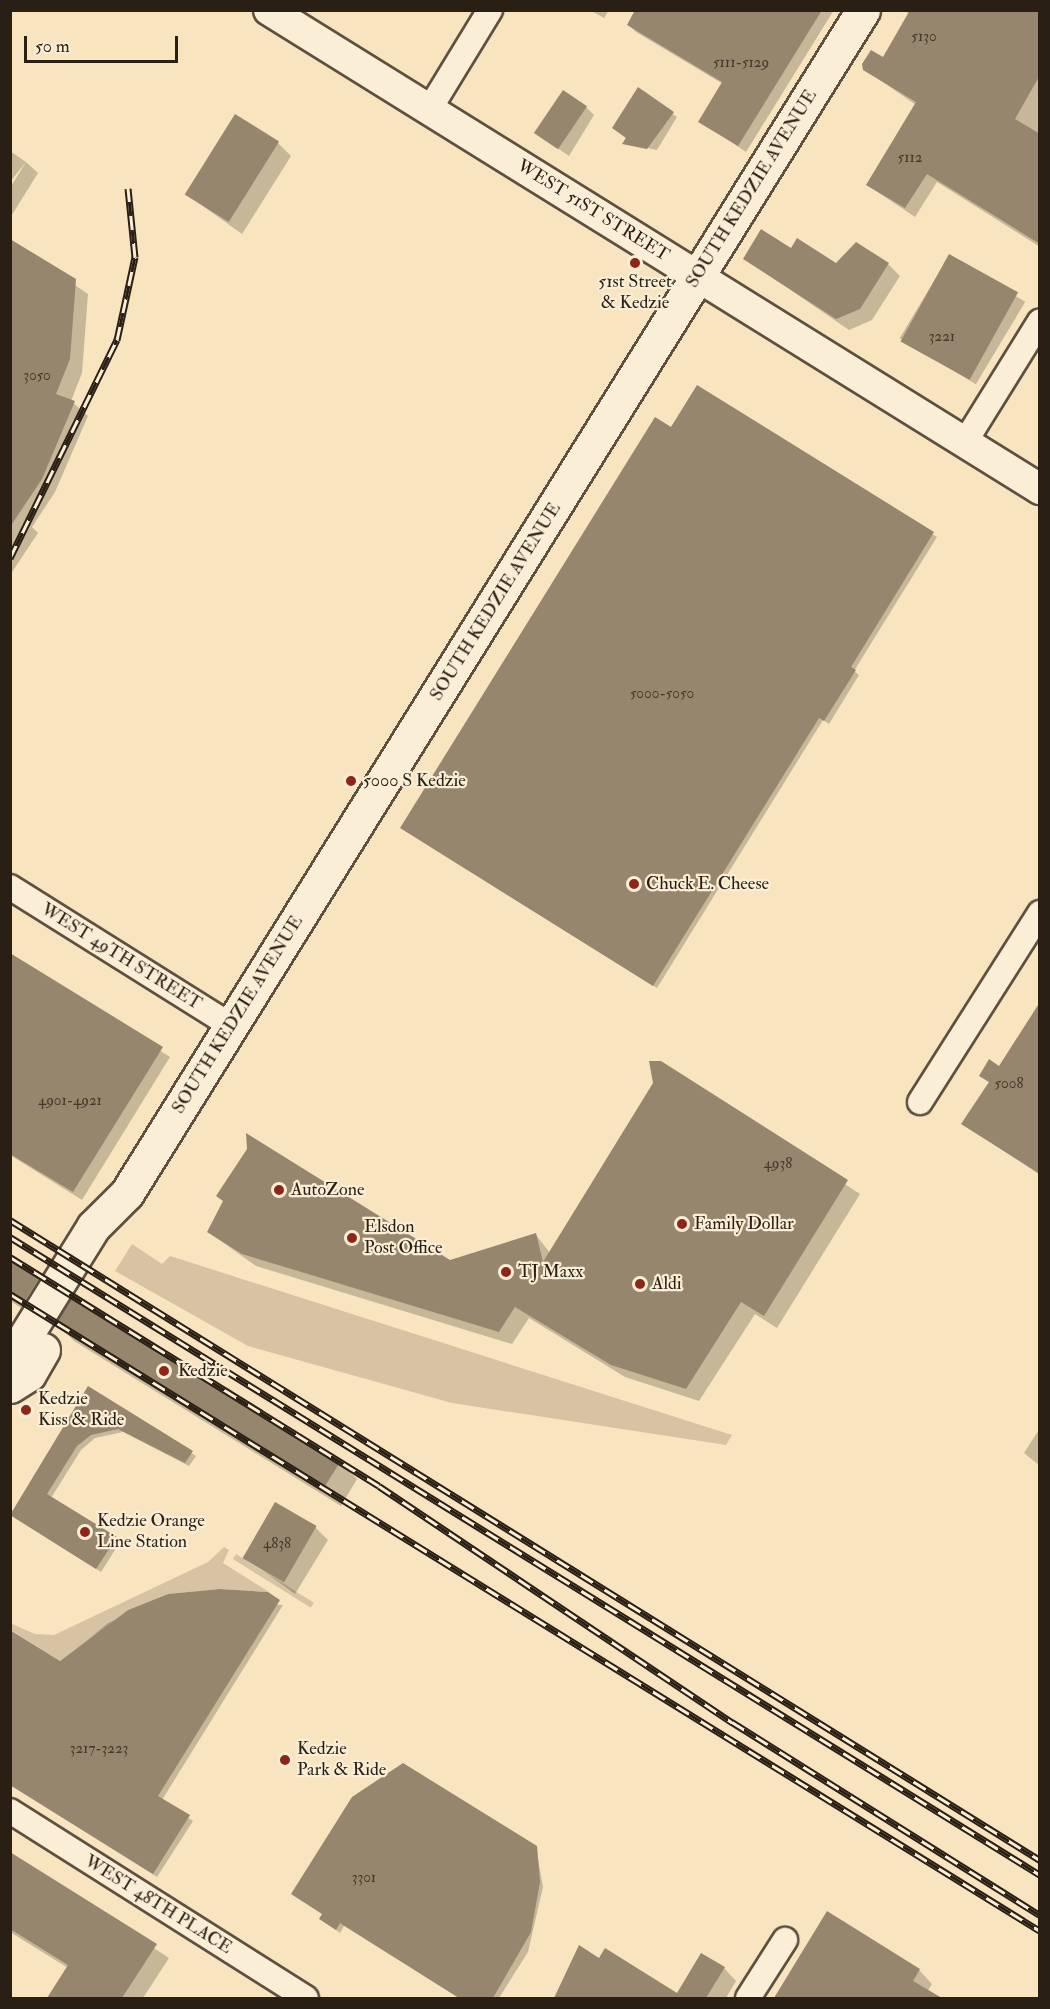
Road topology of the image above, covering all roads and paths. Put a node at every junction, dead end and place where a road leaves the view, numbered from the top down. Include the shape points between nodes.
1 (269, 10) edge
2 (490, 10) edge
3 (863, 10) edge
4 (429, 110) junction
5 (698, 277) junction
6 (1040, 321) edge
7 (965, 442) junction
8 (1040, 489) edge
9 (10, 887) edge
10 (1040, 913) edge
11 (232, 1026) junction
12 (920, 1102) dead end
13 (127, 1193) junction
14 (10, 1361) edge
15 (10, 1386) edge
16 (10, 1811) edge
17 (785, 1940) dead end
18 (306, 1998) edge
19 (748, 1998) edge

1 - 4 street, WEST 51ST STREET
2 - 4 street
3 - 5 main road, SOUTH KEDZIE AVENUE
4 - 5 street, WEST 51ST STREET
5 - 7 street, WEST 51ST STREET
5 - 11 main road, SOUTH KEDZIE AVENUE
6 - 7 street
7 - 8 street, WEST 51ST STREET
9 - 11 street, WEST 49TH STREET
10 - 12 street
11 - 13 main road, SOUTH KEDZIE AVENUE
13 - 14 main road, SOUTH KEDZIE AVENUE via 93,1227
13 - 15 main road, SOUTH KEDZIE AVENUE via 112,1239 28,1374
16 - 18 street, WEST 48TH PLACE
17 - 19 street

